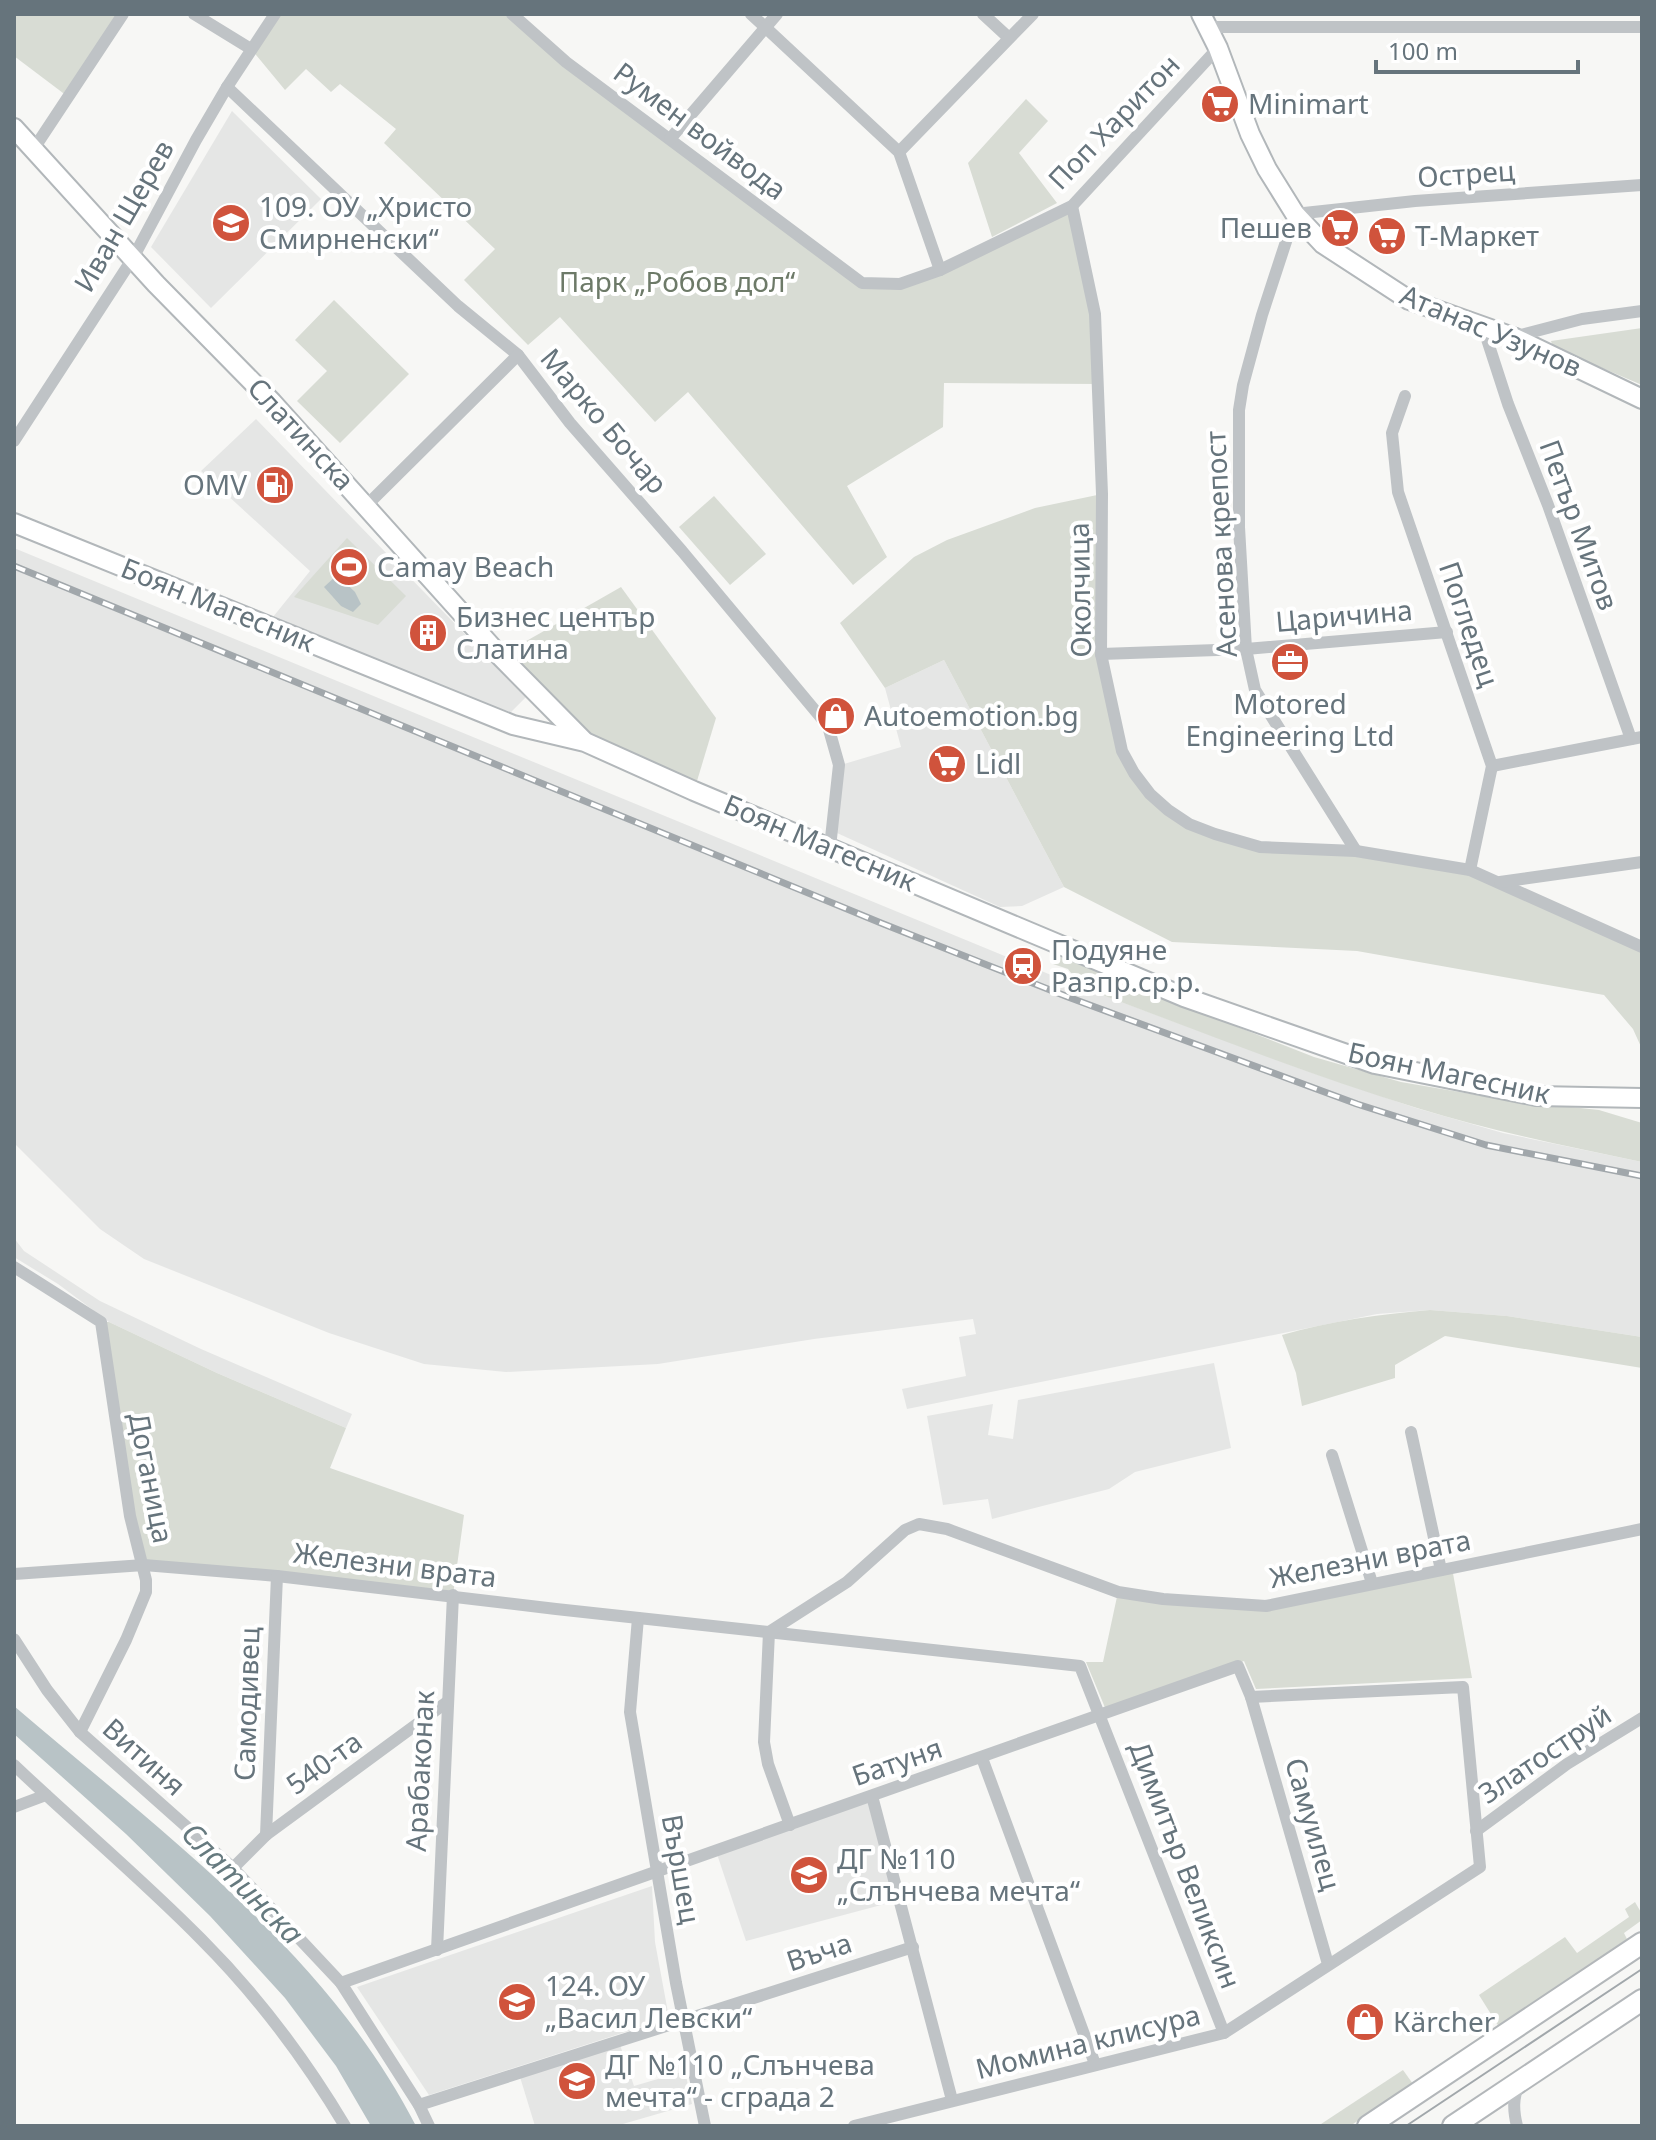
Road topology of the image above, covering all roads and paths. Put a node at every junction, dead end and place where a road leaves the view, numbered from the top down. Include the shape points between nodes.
1 (123, 14) edge
2 (194, 14) edge
3 (275, 14) edge
4 (512, 14) edge
5 (751, 14) edge
6 (777, 14) edge
7 (983, 14) edge
8 (1033, 14) edge
9 (1204, 20) edge
10 (1642, 27) edge
11 (765, 28) junction
12 (1009, 38) junction
13 (1218, 48) junction
14 (251, 49) junction
15 (227, 87) junction
16 (14, 128) edge
17 (670, 139) junction
18 (33, 150) junction
19 (899, 152) junction
20 (1642, 185) edge
21 (1072, 206) junction
22 (1295, 214) junction
23 (133, 258) junction
24 (940, 270) junction
25 (862, 283) joint
26 (1642, 311) edge
27 (1483, 327) junction
28 (1513, 337) junction
29 (518, 355) junction
30 (1405, 396) dead end
31 (1642, 399) edge
32 (14, 441) edge
33 (367, 505) junction
34 (14, 523) edge
35 (1447, 632) junction
36 (1246, 649) junction
37 (1101, 654) junction
38 (1636, 738) edge
39 (585, 742) junction
40 (1492, 766) junction
41 (830, 847) junction
42 (1356, 851) junction
43 (1642, 862) edge
44 (1470, 870) junction
45 (1500, 882) junction
46 (1642, 947) edge
47 (1642, 1098) edge
48 (14, 1267) edge
49 (1411, 1432) dead end
50 (1332, 1455) dead end
51 (1642, 1529) edge
52 (144, 1565) junction
53 (1441, 1570) junction
54 (14, 1574) edge
55 (277, 1576) junction
56 (1372, 1583) junction
57 (453, 1595) junction
58 (638, 1618) junction
59 (769, 1632) junction
60 (14, 1639) edge
61 (1251, 1697) junction
62 (447, 1702) junction
63 (1101, 1715) junction
64 (1642, 1718) edge
65 (80, 1732) junction
66 (982, 1758) junction
67 (14, 1765) edge
68 (46, 1795) junction
69 (872, 1796) junction
70 (14, 1807) edge
71 (790, 1825) junction
72 (1476, 1831) junction
73 (266, 1835) junction
74 (233, 1868) junction
75 (657, 1872) junction
76 (1642, 1943) edge
77 (913, 1947) junction
78 (437, 1950) junction
79 (1328, 1964) junction
80 (341, 1983) junction
81 (1642, 2000) edge
82 (683, 2020) junction
83 (1224, 2033) junction
84 (1095, 2064) junction
85 (1520, 2081) junction
86 (952, 2100) junction
87 (419, 2105) junction
88 (345, 2126) edge
89 (429, 2126) edge
90 (705, 2126) edge
91 (854, 2126) edge
92 (1368, 2126) edge
93 (1453, 2126) edge
94 (1517, 2126) edge

1 - 18 street
2 - 14 street
3 - 14 street, Иван Щерев
4 - 17 street, Румен войвода via 566,62
5 - 11 street
6 - 11 street
7 - 12 street
8 - 12 street
9 - 10 street
9 - 13 street, Атанас Узунов
11 - 17 street
11 - 19 street
12 - 19 street
13 - 21 street, Поп Харитон
13 - 22 street, Атанас Узунов via 1250,134
14 - 15 street, Иван Щерев
15 - 23 street, Иван Щерев
15 - 29 street, Марко Бочар via 458,306
16 - 18 street, Слатинска
17 - 25 street, Румен войвода
18 - 23 street, Слатинска
19 - 24 street
20 - 22 street, Острец
21 - 24 street, Поп Харитон
21 - 37 street, Околчица via 1095,314
22 - 27 street, Атанас Узунов via 1323,244 1409,300
22 - 36 street, Асенова крепост via 1239,410
23 - 32 street, Иван Щерев
23 - 33 street, Слатинска
24 - 25 street, Поп Харитон via 900,284
26 - 28 street via 1582,319
27 - 28 street, Атанас Узунов
27 - 38 street, Петър Митов
28 - 31 street, Атанас Узунов
29 - 33 street
29 - 41 street, Марко Бочар via 828,726 839,765
30 - 35 street, Погледец via 1392,433 1398,492
33 - 39 street, Слатинска via 500,656
34 - 39 street, Боян Магесник via 513,725
35 - 36 street, Царичина
35 - 40 street, Погледец
36 - 37 street, Царичина
36 - 42 street, Асенова крепост via 1255,690
37 - 42 street, Околчица via 1122,751 1150,794 1168,810 1189,824 1260,847
38 - 40 street
39 - 41 street, Боян Магесник
40 - 44 street
41 - 47 street, Боян Магесник via 1184,997 1375,1064 1536,1096
42 - 44 street
43 - 45 street
44 - 45 street
45 - 46 street
48 - 52 street, Доганица via 101,1322 130,1516
49 - 53 street
50 - 56 street
51 - 53 street, Железни врата
52 - 54 street, Железни врата
52 - 55 street, Железни врата
52 - 65 street, Доганица via 146,1592
53 - 56 street, Железни врата
55 - 57 street, Железни врата
55 - 73 street, Самодивец
56 - 59 street, Железни врата via 1266,1606 1163,1599 1118,1592 947,1529 919,1524 905,1530 847,1582
57 - 58 street, Железни врата
57 - 62 street, Арабаконак
58 - 59 street, Железни врата
58 - 75 street, Вършец via 630,1712
59 - 63 street, Железни врата via 1080,1666
59 - 71 street via 764,1742
60 - 65 street, Витиня
61 - 63 street, Батуня via 1238,1666
61 - 72 street via 1463,1687
61 - 79 street, Самуилец
62 - 73 street, 540-та
62 - 78 street, Арабаконак
63 - 66 street, Батуня
63 - 83 street, Димитър Великсин
64 - 72 street, Златоструй via 1567,1764
65 - 74 street, Витиня
66 - 69 street, Батуня
66 - 84 street
67 - 68 street
68 - 70 street
68 - 88 street via 202,1940 284,2037
69 - 71 street, Батуня
69 - 77 street
71 - 75 street, Батуня
72 - 79 street, Момина клисура via 1480,1867
73 - 74 street, 540-та
74 - 80 street, Витиня
75 - 78 street, Батуня
75 - 82 street, Вършец
76 - 92 main road
77 - 82 street, Въча
77 - 86 street
78 - 80 street, Батуня
79 - 83 street, Момина клисура
80 - 87 street, Витиня
81 - 85 main road
82 - 87 street, Въча
82 - 90 street, Вършец
83 - 84 street, Момина клисура
84 - 86 street, Момина клисура
85 - 93 main road
85 - 94 street via 1513,2110
86 - 91 street, Момина клисура
87 - 89 street, Витиня

